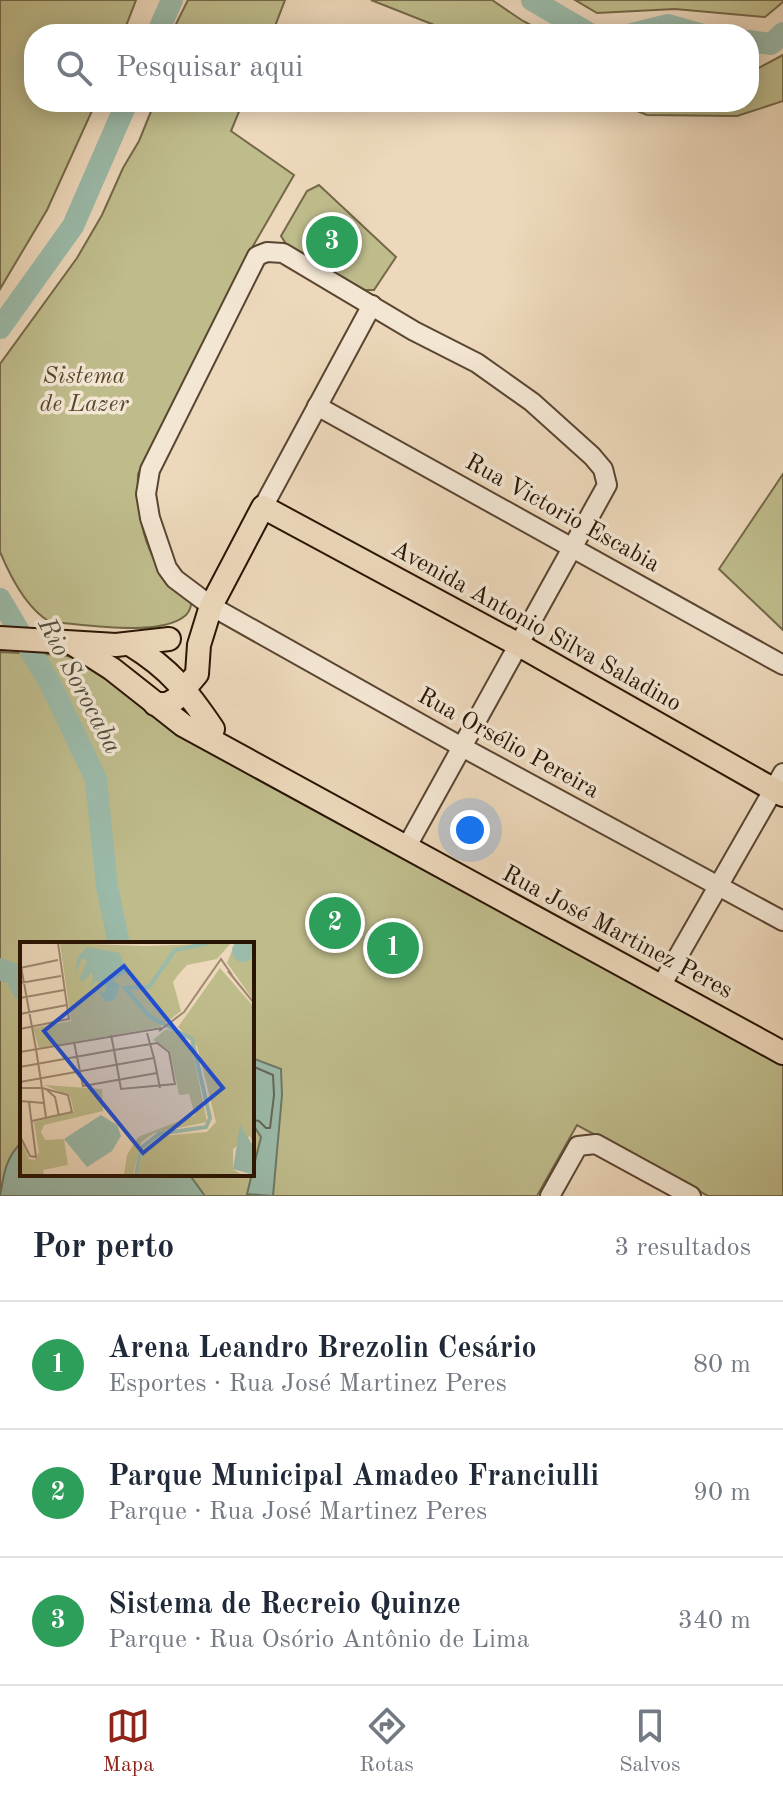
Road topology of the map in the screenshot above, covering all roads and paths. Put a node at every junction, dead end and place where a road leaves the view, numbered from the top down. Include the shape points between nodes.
1 (372, 305) junction
2 (317, 406) junction
3 (263, 507) junction
4 (573, 548) junction
5 (209, 614) junction
6 (0, 638) edge
7 (69, 643) junction
8 (519, 645) junction
9 (137, 648) junction
10 (199, 665) junction
11 (783, 665) edge
12 (186, 689) junction
13 (146, 697) junction
14 (214, 736) junction
15 (462, 747) junction
16 (780, 786) edge
17 (406, 848) junction
18 (720, 886) junction
19 (783, 921) edge
20 (661, 986) junction
21 (783, 1053) edge
22 (550, 1196) edge
23 (691, 1196) edge

1 - 2 street
1 - 4 street via 477,363 532,402 603,469 607,485
1 - 5 street via 283,253 257,256 150,470 146,494 167,568
2 - 3 street
2 - 4 street, Rua Victorio Escabia
3 - 5 main road
3 - 8 main road, Avenida Antonio Silva Saladino
4 - 8 street
4 - 11 street, Rua Victorio Escabia
5 - 9 main road via 169,639
5 - 10 main road
5 - 15 street, Rua Orsélio Pereira
6 - 7 main road
7 - 9 main road
7 - 13 main road, Rua José Martinez Peres
8 - 15 street
8 - 16 main road, Avenida Antonio Silva Saladino
9 - 12 main road, Rua José Martinez Peres
9 - 13 main road via 132,674
10 - 12 main road
10 - 14 main road
12 - 13 main road via 167,704
12 - 14 main road, Rua José Martinez Peres
13 - 14 main road, Rua José Martinez Peres
14 - 17 main road, Rua José Martinez Peres
15 - 17 street
15 - 18 street, Rua Orsélio Pereira
16 - 18 street
17 - 20 main road, Rua José Martinez Peres
18 - 19 street, Rua Orsélio Pereira
18 - 20 street
20 - 21 main road, Rua José Martinez Peres
22 - 23 street via 578,1146 587,1143

